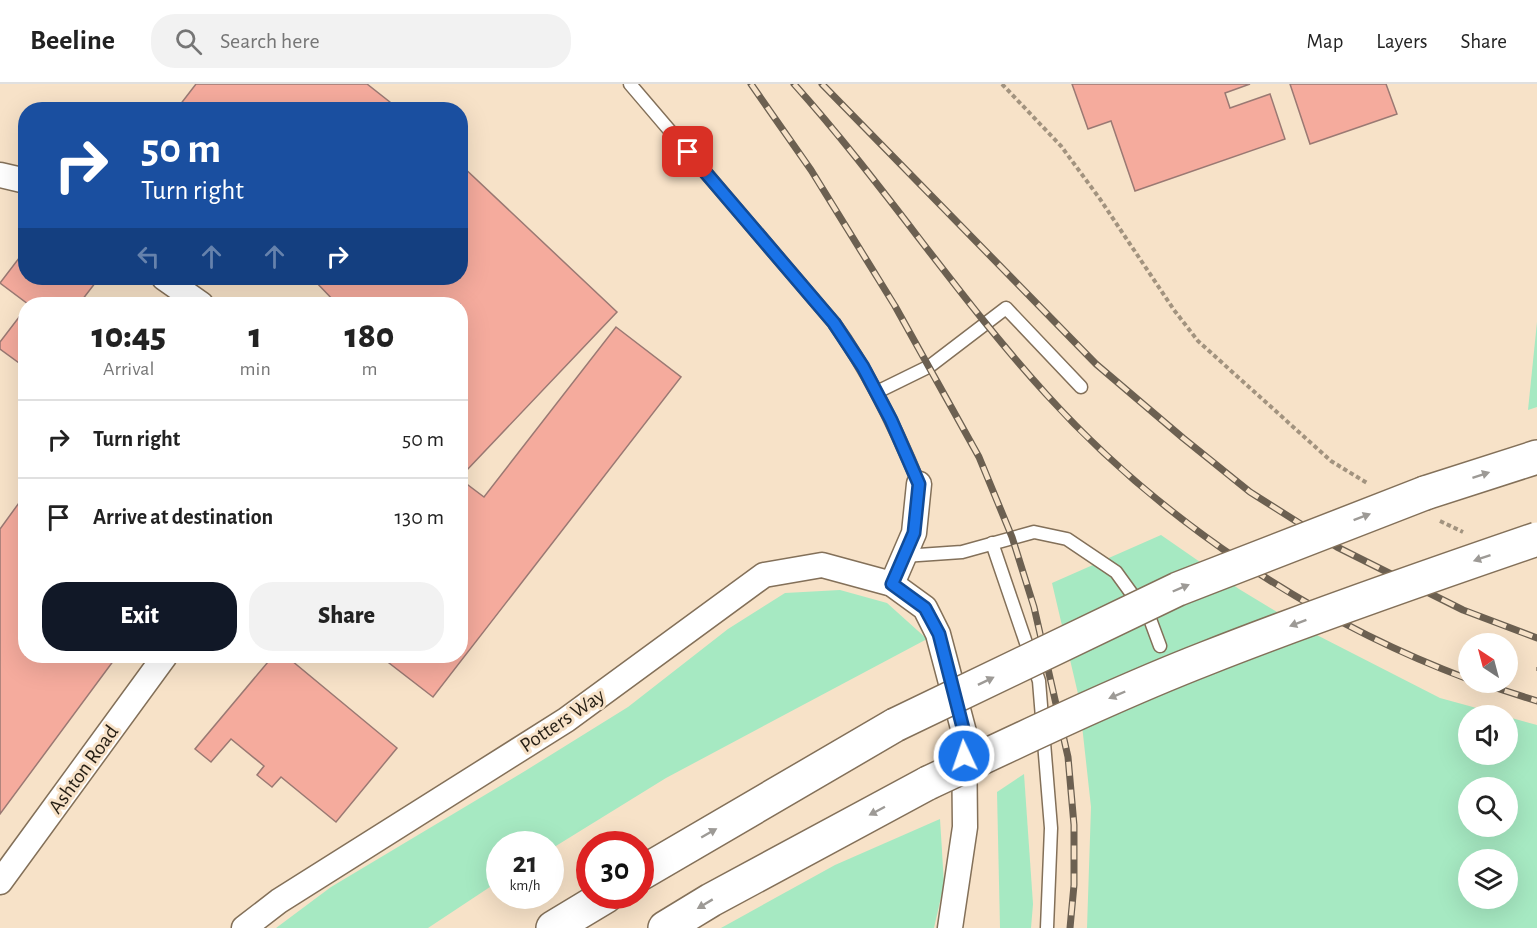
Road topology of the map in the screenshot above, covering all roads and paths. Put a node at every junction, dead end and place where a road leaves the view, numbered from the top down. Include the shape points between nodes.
1 (630, 84) edge
2 (1002, 84) edge
3 (0, 175) edge
4 (18, 179) edge
5 (174, 285) edge
6 (191, 297) edge
7 (1081, 387) dead end
8 (877, 393) junction
9 (1537, 457) edge
10 (919, 484) joint
11 (1371, 486) dead end
12 (1428, 505) junction
13 (1472, 535) dead end
14 (1537, 539) edge
15 (992, 543) junction
16 (904, 556) junction
17 (892, 584) junction
18 (1160, 646) dead end
19 (160, 663) edge
20 (654, 866) edge
21 (0, 882) edge
22 (584, 909) edge
23 (244, 928) edge
24 (553, 928) edge
25 (665, 928) edge
26 (950, 928) edge
27 (1047, 928) edge

1 - 8 lane via 834,323
2 - 11 path via 1061,146 1198,341 1331,461
3 - 4 street
5 - 6 street
7 - 8 lane via 1006,308 930,366
8 - 10 lane
12 -> 9 highway
10 - 16 street via 914,533
12 - 13 path
20 -> 12 highway, bridge via 895,725 1178,589
14 -> 25 highway, bridge via 1345,605 1099,703 928,783
15 - 16 lane via 962,552
15 - 18 lane via 1034,532 1067,538 1116,572 1150,619
15 - 27 lane via 1039,681 1051,828
16 - 17 street
17 - 23 street, Potters Way via 822,565 764,575 566,720 279,901
17 - 26 street via 925,608 939,634 964,732 964,827
19 - 21 street, Ashton Road
22 - 24 highway

